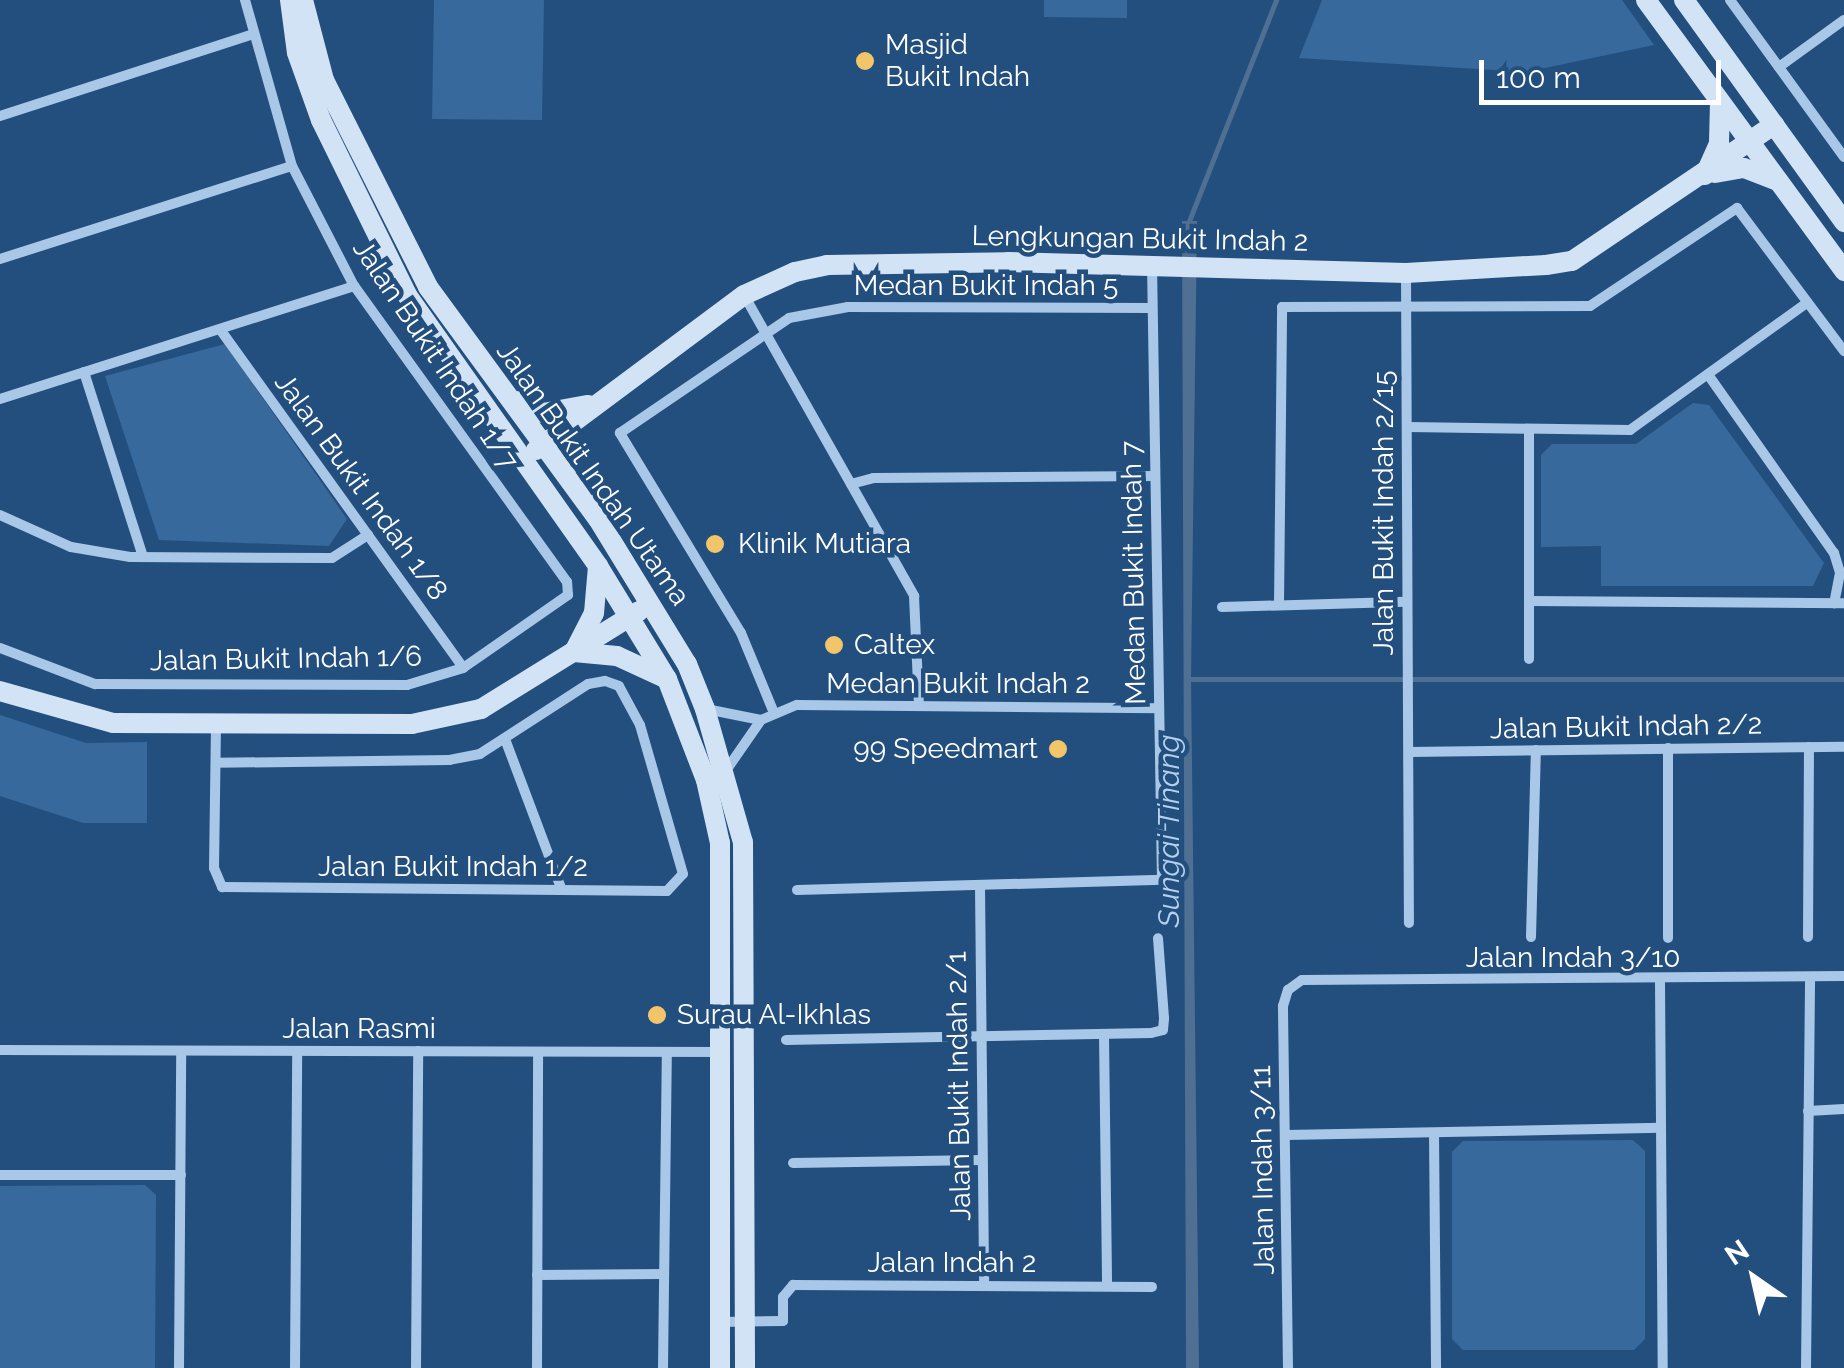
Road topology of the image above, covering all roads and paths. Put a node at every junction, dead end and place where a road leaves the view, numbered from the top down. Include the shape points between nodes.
1 (245, 0) edge
2 (290, 0) edge
3 (303, 0) edge
4 (1646, 0) edge
5 (1684, 0) edge
6 (1730, 0) edge
7 (1844, 20) edge
8 (251, 35) junction
9 (1779, 68) junction
10 (1720, 102) junction
11 (0, 116) edge
12 (1774, 125) junction
13 (1750, 143) junction
14 (1844, 157) edge
15 (292, 166) junction
16 (1704, 177) junction
17 (1778, 181) junction
18 (1844, 222) edge
19 (0, 258) edge
20 (1152, 266) junction
21 (1844, 271) edge
22 (1406, 273) junction
23 (354, 286) junction
24 (744, 295) junction
25 (1808, 303) junction
26 (1405, 307) junction
27 (1152, 308) junction
28 (222, 332) junction
29 (766, 333) junction
30 (1844, 351) edge
31 (84, 372) junction
32 (1708, 376) junction
33 (507, 393) junction
34 (0, 399) edge
35 (600, 402) junction
36 (1408, 427) junction
37 (1528, 432) junction
38 (544, 444) junction
39 (522, 460) junction
40 (566, 474) junction
41 (1155, 476) junction
42 (851, 484) junction
43 (0, 515) edge
44 (368, 535) junction
45 (142, 557) junction
46 (598, 566) junction
47 (1529, 601) junction
48 (651, 602) junction
49 (1406, 602) junction
50 (1839, 603) edge
51 (1280, 605) junction
52 (560, 607) joint
53 (1222, 607) dead end
54 (629, 617) junction
55 (0, 648) edge
56 (574, 652) junction
57 (1529, 659) dead end
58 (464, 668) junction
59 (667, 678) junction
60 (0, 692) edge
61 (918, 706) junction
62 (1158, 708) junction
63 (705, 709) junction
64 (774, 713) junction
65 (760, 720) junction
66 (216, 725) junction
67 (506, 739) junction
68 (1809, 747) junction
69 (1844, 747) edge
70 (1668, 748) junction
71 (1536, 750) junction
72 (1409, 752) junction
73 (216, 762) junction
74 (724, 773) junction
75 (980, 887) junction
76 (560, 888) junction
77 (796, 890) dead end
78 (1409, 923) dead end
79 (1532, 937) dead end
80 (1158, 938) dead end
81 (1668, 938) dead end
82 (1808, 938) dead end
83 (1844, 976) edge
84 (1810, 977) junction
85 (1302, 980) joint
86 (1660, 981) junction
87 (1104, 1034) junction
88 (981, 1036) junction
89 (786, 1040) dead end
90 (0, 1050) edge
91 (182, 1050) junction
92 (296, 1051) junction
93 (418, 1051) junction
94 (538, 1052) junction
95 (667, 1052) junction
96 (718, 1052) junction
97 (746, 1052) junction
98 (1844, 1110) edge
99 (1808, 1111) junction
100 (1661, 1128) junction
101 (1434, 1132) junction
102 (1286, 1135) junction
103 (982, 1160) junction
104 (792, 1163) dead end
105 (0, 1175) edge
106 (181, 1175) junction
107 (664, 1274) junction
108 (537, 1275) junction
109 (1107, 1284) junction
110 (984, 1285) junction
111 (1152, 1287) dead end
112 (720, 1322) junction
113 (744, 1322) junction
114 (180, 1368) edge
115 (295, 1368) edge
116 (416, 1368) edge
117 (536, 1368) edge
118 (663, 1368) edge
119 (720, 1368) edge
120 (745, 1368) edge
121 (1288, 1368) edge
122 (1436, 1368) edge
123 (1663, 1368) edge
124 (1806, 1368) edge

1 - 8 street, Jalan Bukit Indah 1/7
2 - 39 street, Jalan Bukit Indah Utama via 297,53 321,120 408,294
3 - 33 street, Jalan Bukit Indah Utama via 324,80 428,286
4 - 10 street
5 - 12 street
6 - 9 street
7 - 9 street
8 - 11 street
8 - 15 street, Jalan Bukit Indah 1/7
9 - 14 street
10 - 13 street
10 - 16 street via 1718,143
12 - 13 street, Lengkungan Bukit Indah 2
12 - 18 street
13 - 16 street, Lengkungan Bukit Indah 2
13 - 17 street
15 - 19 street
15 - 23 street, Jalan Bukit Indah 1/7
16 - 17 street via 1744,168
16 - 22 street, Lengkungan Bukit Indah 2 via 1572,260
17 - 21 street
20 - 22 street, Lengkungan Bukit Indah 2
20 - 24 street, Lengkungan Bukit Indah 2 via 827,265
20 - 27 street, Medan Bukit Indah 7
22 - 26 street, Jalan Bukit Indah 2/15
23 - 28 street
23 - 52 street, Jalan Bukit Indah 1/7 via 567,582
24 - 29 street
24 - 35 street, Lengkungan Bukit Indah 2
25 - 26 street via 1736,208 1590,306
25 - 30 street
25 - 32 street
26 - 36 street, Jalan Bukit Indah 2/15
26 - 51 street via 1282,307
27 - 29 street, Medan Bukit Indah 5 via 848,307 789,318
27 - 41 street, Medan Bukit Indah 7
28 - 31 street
28 - 44 street, Jalan Bukit Indah 1/8
29 - 42 street
29 - 64 street, Medan Bukit Indah 5 via 620,432 741,633
31 - 34 street
31 - 45 street
32 - 37 street via 1630,430
32 - 50 street via 1834,553
33 - 35 street via 543,413
33 - 38 street, Jalan Bukit Indah Utama
35 - 38 street, Lengkungan Bukit Indah 2
35 - 40 street via 573,430
36 - 37 street
36 - 49 street, Jalan Bukit Indah 2/15
37 - 47 street
38 - 39 street, Lengkungan Bukit Indah 2
38 - 40 street, Jalan Bukit Indah Utama
39 - 46 street, Jalan Bukit Indah Utama
40 - 48 street, Jalan Bukit Indah Utama
41 - 42 street via 873,478
41 - 62 street, Medan Bukit Indah 7
42 - 61 street via 914,596
43 - 45 street via 70,547
44 - 45 street via 332,558
44 - 58 street, Jalan Bukit Indah 1/8
46 - 54 street, Jalan Bukit Indah Utama
46 - 56 street via 594,613
47 - 50 street
47 - 57 street
48 - 54 street
48 - 63 street, Jalan Bukit Indah Utama
49 - 51 street
49 - 72 street, Jalan Bukit Indah 2/15
51 - 53 street
52 - 58 street, Jalan Bukit Indah 1/6
54 - 56 street
54 - 59 street, Jalan Bukit Indah Utama
55 - 58 street, Jalan Bukit Indah 1/6 via 95,684 407,685
56 - 59 street via 617,656
56 - 66 street via 481,709 429,720
59 - 96 street, Jalan Bukit Indah Utama via 706,780 720,842
60 - 66 street via 113,723
61 - 62 street, Medan Bukit Indah 2
61 - 64 street, Medan Bukit Indah 2 via 798,705
62 - 75 street, Medan Bukit Indah 7 via 1162,880
63 - 65 street
63 - 74 street, Jalan Bukit Indah Utama
64 - 65 street, Medan Bukit Indah 2
65 - 74 street, Medan Bukit Indah 2
66 - 73 street
67 - 73 street via 450,760
67 - 76 street
67 - 76 street, Jalan Bukit Indah 1/2 via 588,684 619,686 640,724 683,874 667,890
68 - 69 street, Jalan Bukit Indah 2/2
68 - 70 street, Jalan Bukit Indah 2/2
68 - 82 street
70 - 71 street, Jalan Bukit Indah 2/2
70 - 81 street
71 - 72 street, Jalan Bukit Indah 2/2
71 - 79 street
72 - 78 street, Jalan Bukit Indah 2/15
73 - 76 street, Jalan Bukit Indah 1/2 via 214,868 222,887
74 - 97 street, Jalan Bukit Indah Utama via 743,842
75 - 77 street
75 - 88 street, Jalan Bukit Indah 2/1
80 - 87 street via 1162,1030
83 - 84 street, Jalan Indah 3/10
84 - 86 street, Jalan Indah 3/10
84 - 99 street
85 - 86 street, Jalan Indah 3/10
85 - 102 street, Jalan Indah 3/11 via 1288,990 1283,1006
86 - 100 street
87 - 88 street
87 - 109 street
88 - 89 street
88 - 103 street, Jalan Bukit Indah 2/1
90 - 91 street, Jalan Rasmi
91 - 92 street, Jalan Rasmi
91 - 106 street
92 - 93 street, Jalan Rasmi
92 - 115 street
93 - 94 street, Jalan Rasmi
93 - 116 street
94 - 95 street, Jalan Rasmi
94 - 108 street
95 - 96 street, Jalan Rasmi
95 - 107 street
96 - 97 street, Jalan Rasmi
96 - 112 street, Jalan Bukit Indah Utama
97 - 113 street, Jalan Bukit Indah Utama
98 - 99 street
99 - 124 street
100 - 101 street
100 - 123 street
101 - 102 street
101 - 122 street
102 - 121 street, Jalan Indah 3/11
103 - 104 street
103 - 110 street, Jalan Bukit Indah 2/1
105 - 106 street
106 - 114 street
107 - 108 street
107 - 118 street
108 - 117 street
109 - 110 street, Jalan Indah 2
109 - 111 street, Jalan Indah 2
110 - 113 street, Jalan Indah 2 via 792,1285 782,1321
112 - 113 street
112 - 119 street, Jalan Bukit Indah Utama
113 - 120 street, Jalan Bukit Indah Utama

